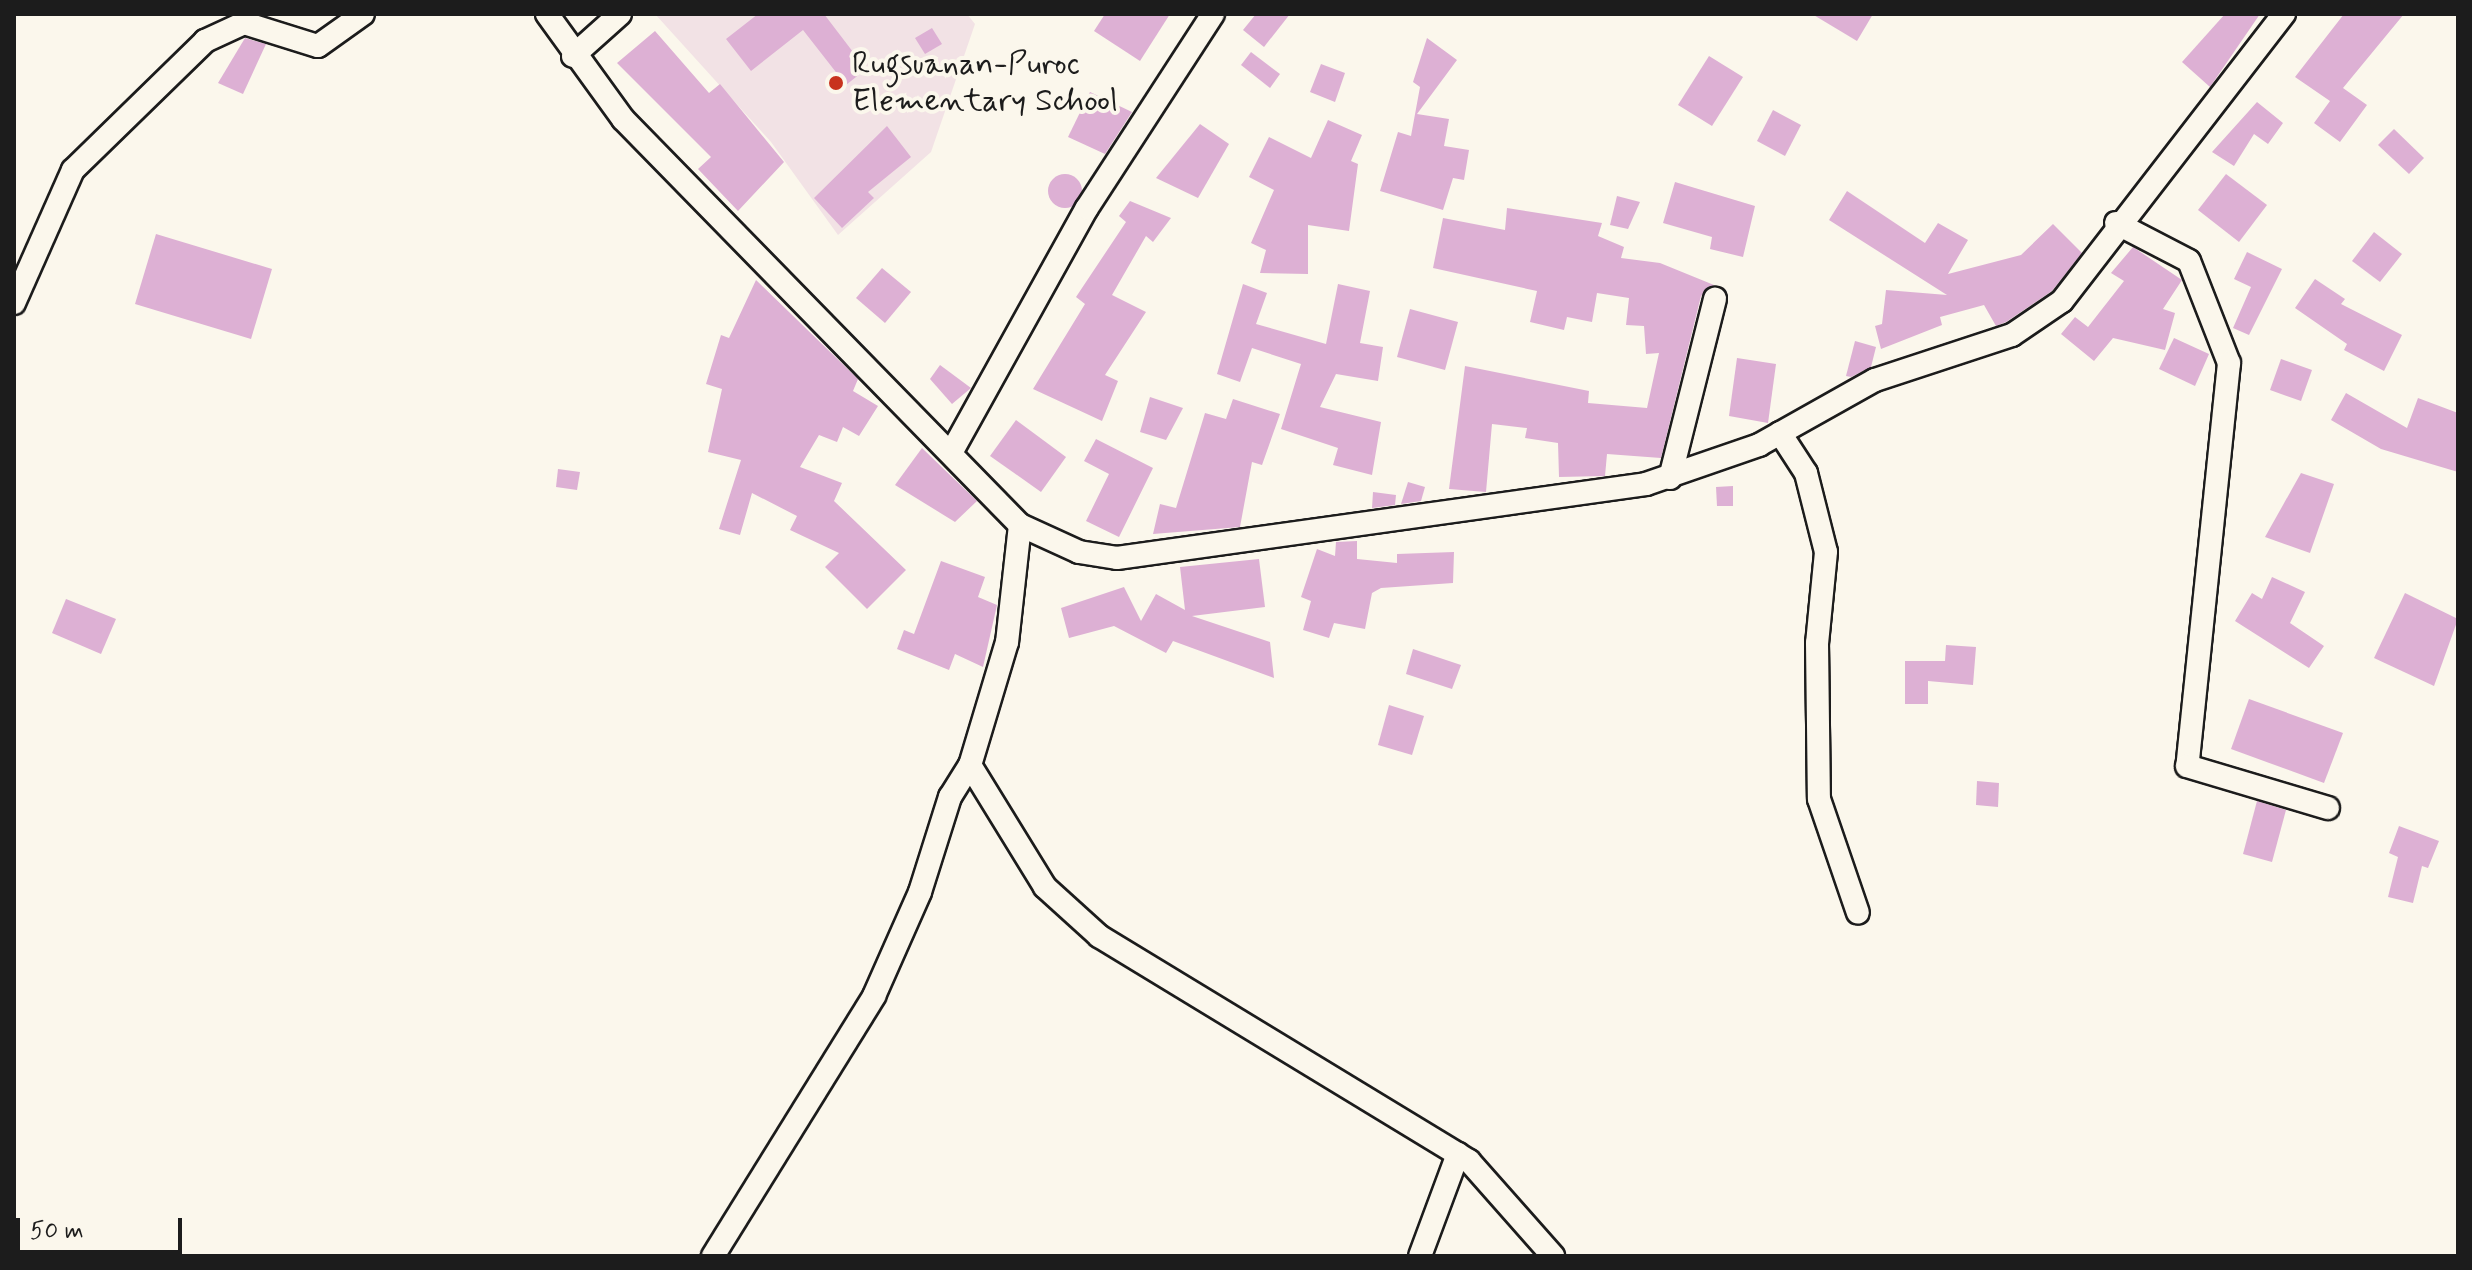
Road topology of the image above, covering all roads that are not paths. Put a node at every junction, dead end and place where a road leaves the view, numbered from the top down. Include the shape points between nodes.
1 (363, 14) edge
2 (547, 14) edge
3 (620, 14) edge
4 (1213, 14) edge
5 (2284, 14) edge
6 (573, 56) junction
7 (2116, 223) junction
8 (1715, 299) dead end
9 (14, 303) edge
10 (1780, 433) junction
11 (951, 453) junction
12 (1670, 478) junction
13 (1020, 525) junction
14 (970, 765) junction
15 (2328, 808) dead end
16 (1858, 913) dead end
17 (1458, 1154) junction
18 (713, 1256) edge
19 (1420, 1256) edge
20 (1553, 1256) edge

1 - 9 street via 318,46 244,23 205,41 73,170
2 - 6 street
3 - 6 street
4 - 11 street via 1087,208
5 - 7 street
6 - 11 street via 623,119
7 - 10 street via 2062,301 2037,322 1875,380
7 - 15 street via 2189,261 2229,363 2187,766
8 - 12 street
10 - 12 street
10 - 16 street via 1806,473 1826,552 1817,643 1819,799
11 - 13 street
12 - 13 street via 1158,556 1079,552
13 - 14 street via 1007,642
14 - 17 street via 1070,915
14 - 18 street via 950,797 920,892 874,996
17 - 19 street
17 - 20 street

